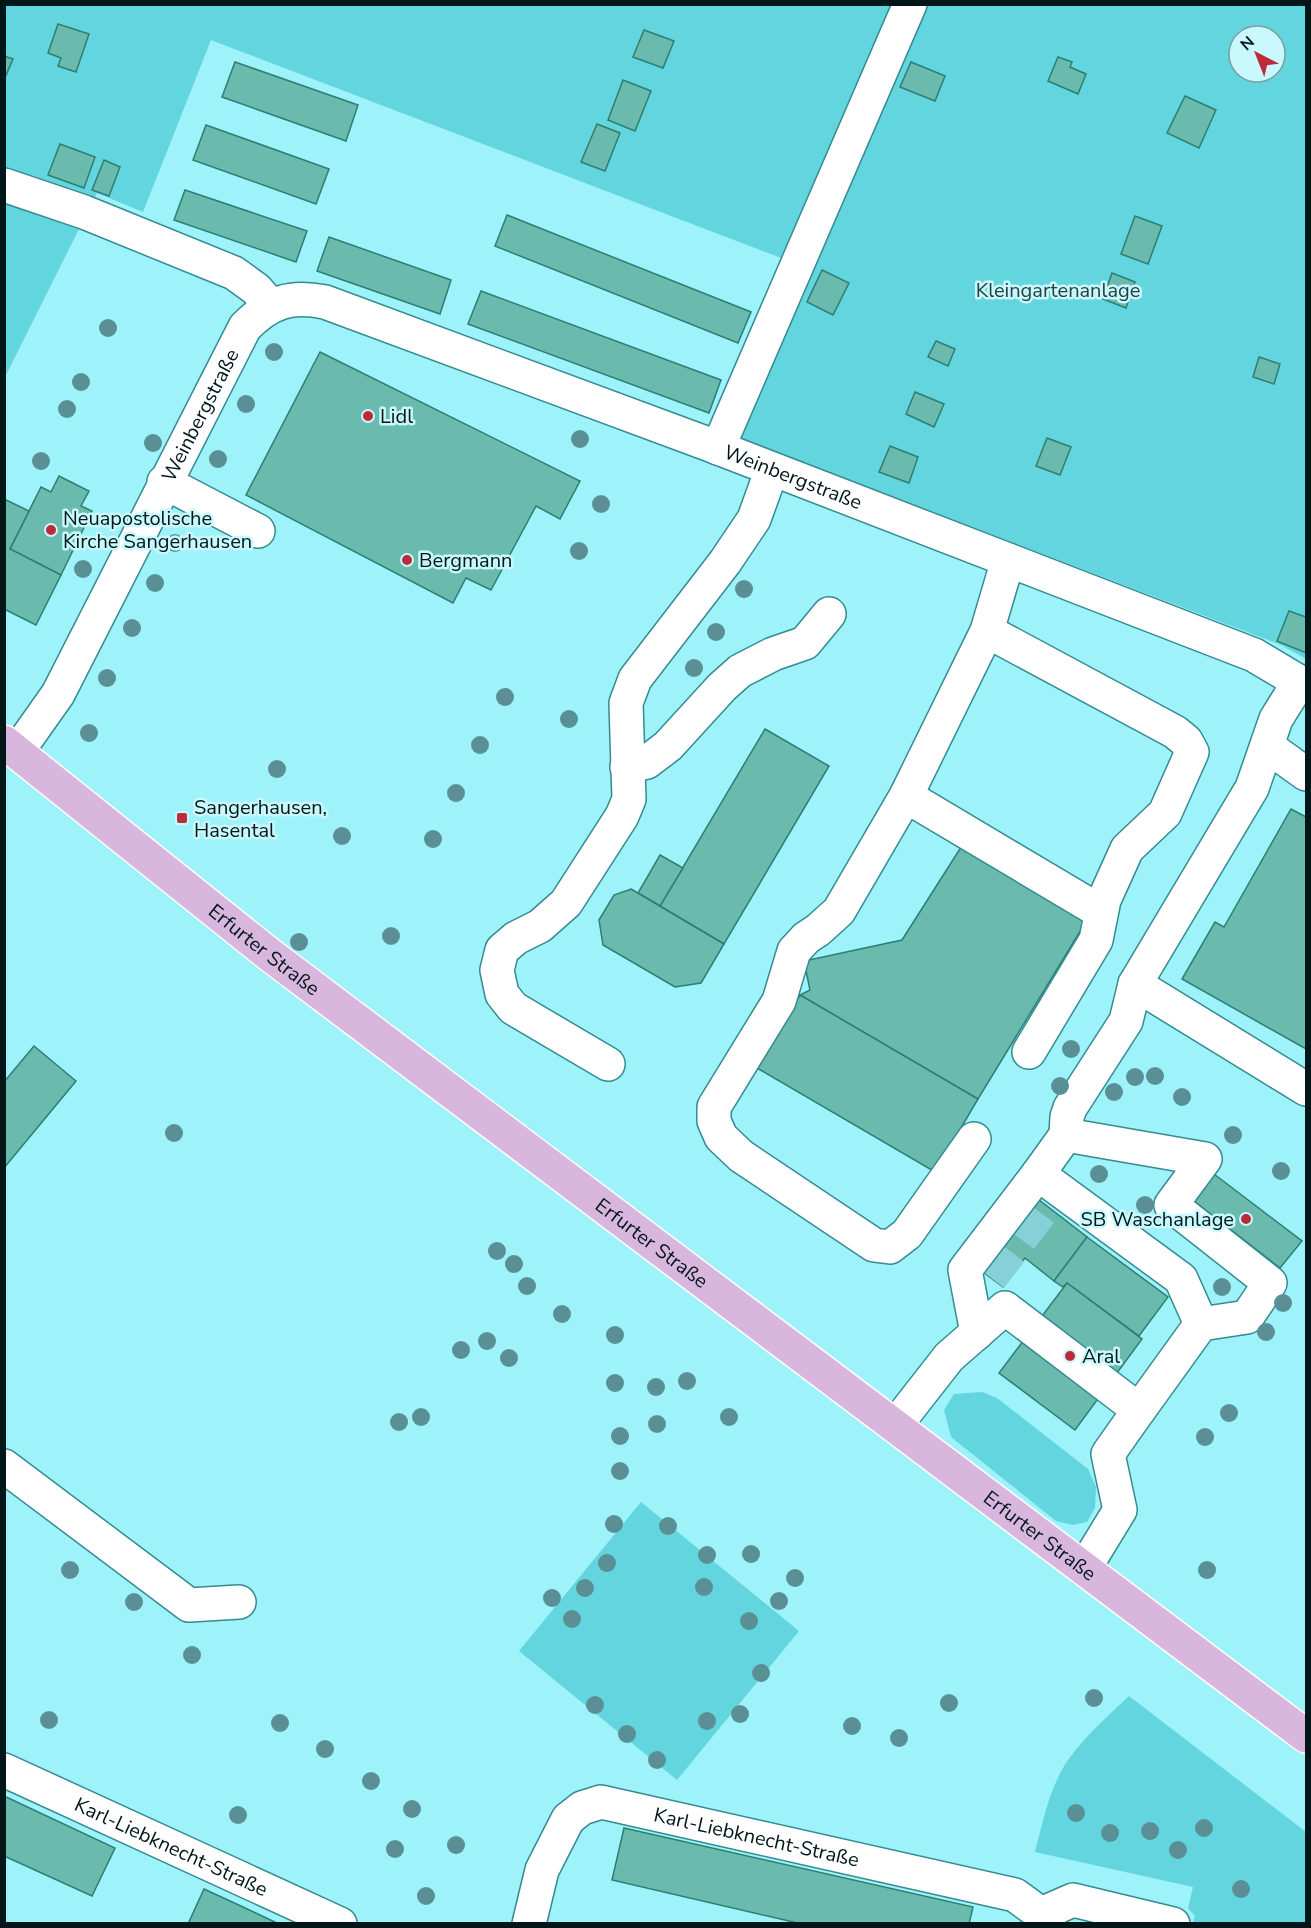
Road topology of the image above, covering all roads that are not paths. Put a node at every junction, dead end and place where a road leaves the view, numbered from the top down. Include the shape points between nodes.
1 (910, 4) edge
2 (4, 185) edge
3 (270, 306) junction
4 (718, 448) junction
5 (772, 469) junction
6 (164, 482) junction
7 (258, 531) dead end
8 (1008, 560) junction
9 (829, 614) dead end
10 (987, 631) junction
11 (1303, 684) edge
12 (1267, 746) junction
13 (11, 747) edge
14 (627, 767) junction
15 (1306, 774) edge
16 (906, 796) junction
17 (1101, 912) junction
18 (1135, 984) junction
19 (1029, 1052) dead end
20 (608, 1064) dead end
21 (1306, 1089) edge
22 (1066, 1136) junction
23 (974, 1139) dead end
24 (1048, 1190) junction
25 (991, 1278) tunnel mouth
26 (974, 1318) junction
27 (1201, 1324) junction
28 (1139, 1410) junction
29 (895, 1426) junction
30 (4, 1466) edge
31 (1084, 1569) junction
32 (239, 1602) dead end
33 (1306, 1736) edge
34 (4, 1770) edge
35 (1045, 1919) edge
36 (340, 1923) edge
37 (529, 1923) edge
38 (1173, 1923) edge

1 - 4 street
2 - 3 street via 84,212 234,273 256,289
3 - 4 street, Weinbergstraße via 306,298 325,302
3 - 6 street, Weinbergstraße via 245,327
4 - 5 street, Weinbergstraße
5 - 8 street, Weinbergstraße
5 - 14 street via 753,519 725,562 634,679 626,703
6 - 7 street
6 - 13 street, Weinbergstraße via 58,694
8 - 10 street
8 - 11 street, Weinbergstraße via 1254,655
9 - 14 street via 804,643 740,671 668,746 647,762
10 - 16 street
10 - 17 street via 1175,732 1192,752 1165,813 1127,849
11 - 12 street via 1276,719
12 - 15 street
12 - 18 street via 1252,788
13 - 29 main road, Erfurter Straße via 270,955
14 - 20 street via 628,799 622,816 566,903 540,926 502,950 497,970 502,994 513,1008
16 - 17 street
16 - 23 street via 839,911 794,951 779,1001 714,1107 714,1121 721,1137 741,1156 874,1245 890,1247 906,1234
17 - 19 street via 1096,940
18 - 21 street
18 - 22 street via 1126,1021 1070,1108
22 - 24 street
22 - 27 street via 1205,1159 1171,1205 1270,1283 1247,1317
24 - 26 street via 965,1270
24 - 27 street via 1181,1279
25 - 26 street
26 - 28 street via 1005,1308
26 - 29 street via 950,1357
27 - 28 street
28 - 31 street via 1108,1454 1120,1510
29 - 31 main road, Erfurter Straße
30 - 32 street via 189,1605
31 - 33 main road, Erfurter Straße
34 - 36 street, Karl-Liebknecht-Straße
35 - 37 street, Karl-Liebknecht-Straße via 1022,1899 1001,1891 601,1802 582,1808 568,1819 542,1870
35 - 38 street via 1074,1900

